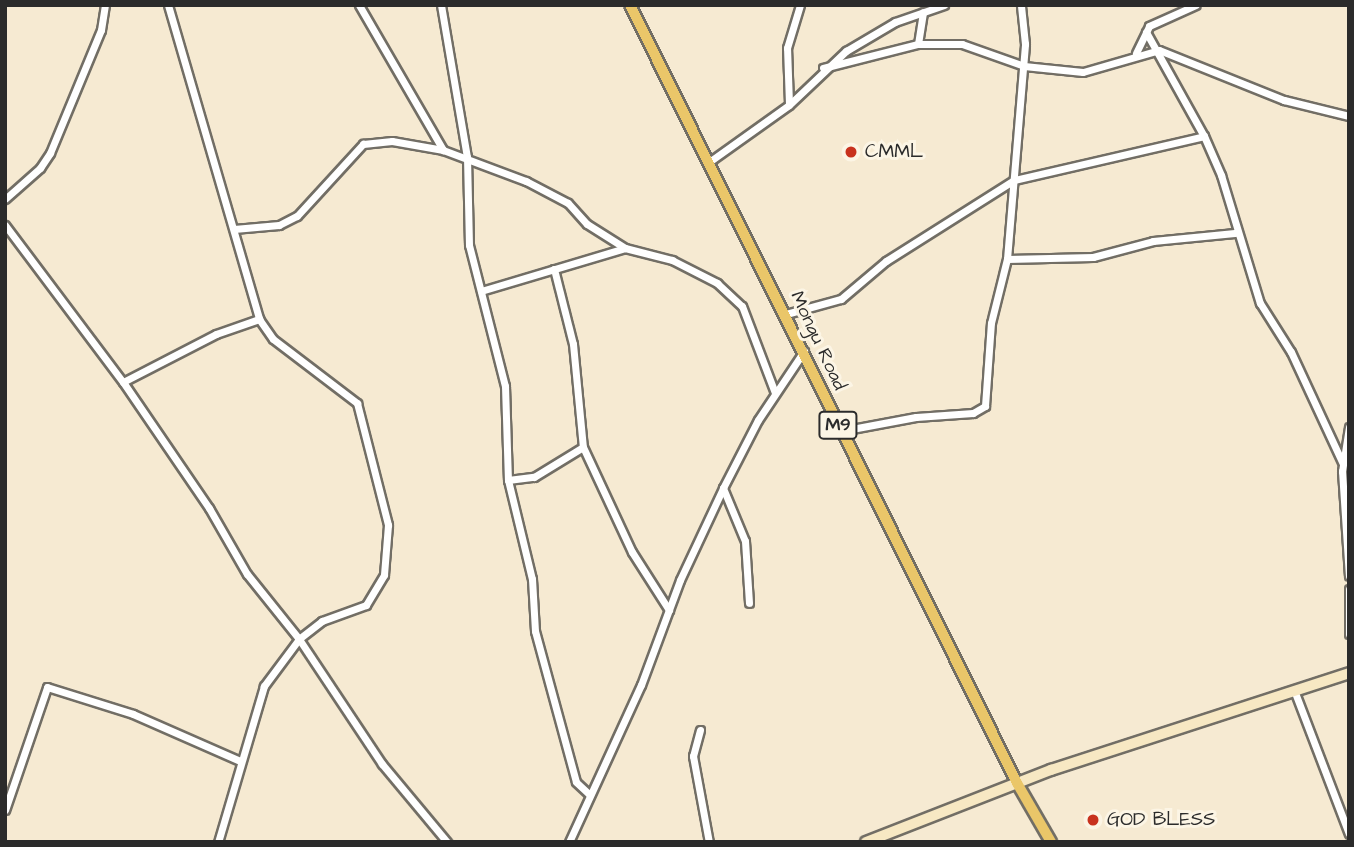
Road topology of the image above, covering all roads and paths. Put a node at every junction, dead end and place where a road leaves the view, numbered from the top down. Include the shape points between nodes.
1 (105, 5) edge
2 (168, 5) edge
3 (359, 5) edge
4 (441, 5) edge
5 (630, 5) edge
6 (800, 5) edge
7 (944, 5) edge
8 (1021, 5) edge
9 (1196, 5) edge
10 (923, 12) junction
11 (1146, 32) junction
12 (918, 44) junction
13 (1159, 50) junction
14 (1136, 53) junction
15 (1024, 66) junction
16 (823, 68) junction
17 (789, 105) junction
18 (1349, 116) edge
19 (1204, 136) junction
20 (443, 150) junction
21 (467, 157) junction
22 (709, 162) junction
23 (1014, 180) junction
24 (5, 199) edge
25 (5, 225) edge
26 (234, 229) junction
27 (1235, 233) junction
28 (625, 248) junction
29 (1007, 259) junction
30 (554, 269) junction
31 (481, 291) junction
32 (786, 314) junction
33 (259, 319) junction
34 (804, 351) junction
35 (123, 382) junction
36 (775, 393) junction
37 (1349, 427) edge
38 (841, 431) junction
39 (583, 447) junction
40 (1345, 468) edge
41 (508, 480) junction
42 (723, 488) junction
43 (1349, 576) edge
44 (1349, 589) edge
45 (750, 603) dead end
46 (669, 610) junction
47 (1349, 634) edge
48 (299, 639) junction
49 (1349, 673) edge
50 (1294, 690) junction
51 (700, 730) dead end
52 (240, 761) junction
53 (1017, 783) junction
54 (589, 794) junction
55 (5, 810) edge
56 (1349, 834) edge
57 (218, 842) edge
58 (447, 842) edge
59 (569, 842) edge
60 (709, 842) edge
61 (866, 842) edge
62 (1051, 842) edge

1 - 24 street via 101,30 50,153
2 - 26 street
3 - 20 street
4 - 21 street
5 - 22 main road, Mongu Road / M9
6 - 17 street via 787,48
7 - 10 street
8 - 15 street
9 - 11 street via 1149,26
10 - 12 street
10 - 16 street via 873,34
11 - 13 street
11 - 14 street
12 - 15 street via 962,44
12 - 16 street
13 - 14 street
13 - 18 street via 1284,100
13 - 19 street
14 - 15 street via 1083,72
15 - 23 street
16 - 17 street
17 - 22 street
19 - 23 street
19 - 27 street via 1221,175
20 - 21 street
20 - 26 street via 392,141 363,144 297,216 279,225
21 - 28 street via 568,203 587,224
21 - 31 street via 469,245
22 - 32 main road, Mongu Road / M9
23 - 29 street
23 - 32 street via 886,261 841,299
25 - 35 street
26 - 33 street
27 - 29 street via 1153,241 1093,257
27 - 40 street via 1260,303 1291,352
28 - 30 street
28 - 36 street via 672,260 731,294 753,328
29 - 38 street via 991,323 985,406 973,413
30 - 31 street
30 - 39 street via 573,344
31 - 41 street via 505,386
32 - 34 main road, Mongu Road / M9
33 - 35 street via 216,334
33 - 48 street via 273,339 357,403 388,525 384,575 366,605 322,621
34 - 36 street
34 - 38 main road, Mongu Road / M9
35 - 48 street via 209,508 247,574
36 - 42 street
37 - 40 street
38 - 53 main road, Mongu Road / M9
39 - 41 street via 534,477
39 - 46 street via 632,552
40 - 43 street
41 - 54 street via 532,579 541,657 576,782
42 - 45 street via 745,541
42 - 46 street
44 - 47 street
46 - 54 street via 641,685
48 - 52 street via 264,686
48 - 58 street via 382,764
49 - 50 main road
50 - 53 main road
50 - 56 street
51 - 60 street via 693,756
52 - 55 street via 133,714 47,687
52 - 57 street
53 - 61 main road
53 - 62 main road, Mongu Road / M9
54 - 59 street

